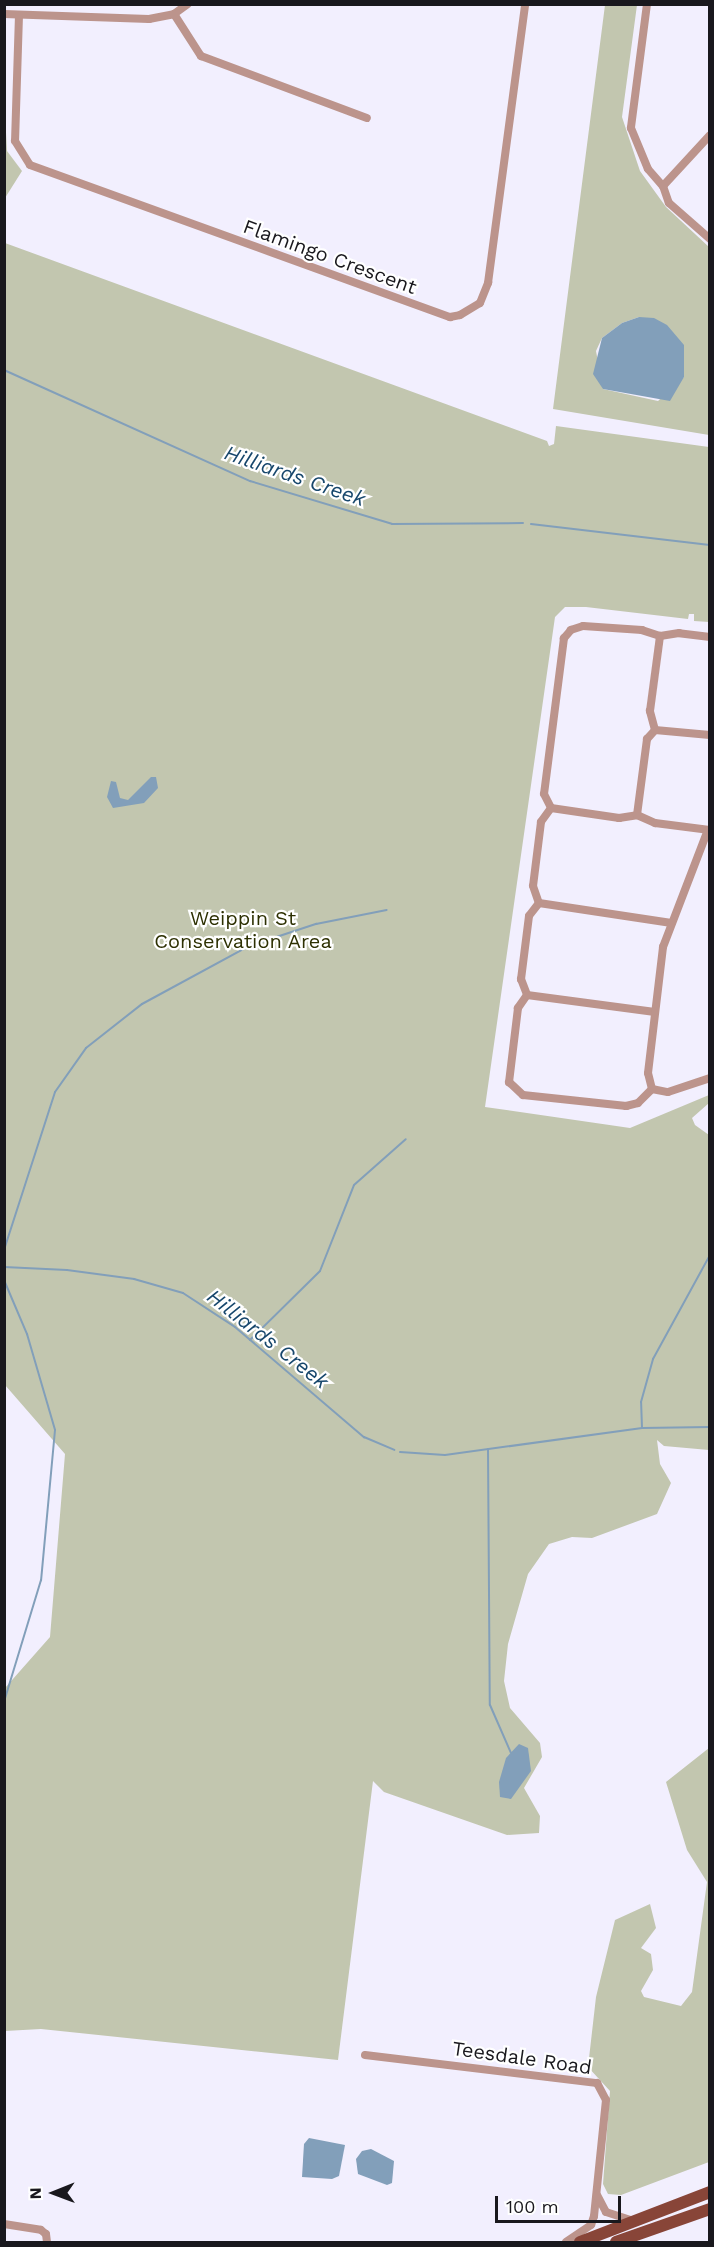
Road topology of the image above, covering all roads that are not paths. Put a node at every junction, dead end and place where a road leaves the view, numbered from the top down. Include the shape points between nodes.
1 (188, 4) edge
2 (525, 4) edge
3 (647, 4) edge
4 (4, 14) edge
5 (174, 14) junction
6 (19, 15) junction
7 (367, 118) dead end
8 (710, 135) edge
9 (663, 186) junction
10 (710, 239) edge
11 (660, 636) junction
12 (710, 637) edge
13 (655, 730) junction
14 (710, 735) edge
15 (551, 808) junction
16 (637, 815) junction
17 (709, 830) edge
18 (539, 903) junction
19 (672, 923) junction
20 (527, 995) junction
21 (655, 1012) junction
22 (710, 1078) edge
23 (652, 1089) junction
24 (365, 2055) dead end
25 (710, 2192) edge
26 (596, 2194) junction
27 (710, 2208) edge
28 (630, 2220) junction
29 (4, 2224) edge
30 (47, 2238) edge
31 (566, 2242) edge
32 (580, 2242) edge
33 (616, 2242) edge

1 - 5 street
2 - 6 street, Flamingo Crescent via 488,283 480,303 450,317 30,165 15,141
3 - 9 street via 631,128 648,170
4 - 6 street
5 - 6 street via 149,19
5 - 7 street via 201,56
8 - 9 street
9 - 10 street via 669,202
11 - 12 street via 679,633
11 - 13 street via 650,711
11 - 15 street via 642,630 583,626 566,634 544,795
13 - 14 street
13 - 16 street via 647,739
15 - 16 street via 618,818
15 - 18 street via 541,822 533,886
16 - 17 street via 655,823
17 - 19 street
18 - 19 street
18 - 20 street via 529,916 521,979
19 - 21 street via 663,947
20 - 21 street
20 - 23 street via 518,1008 509,1072 508,1082 517,1093 626,1106
21 - 23 street via 648,1073
22 - 23 street via 668,1092
24 - 26 street, Teesdale Road via 597,2083 606,2100
25 - 28 main road
26 - 28 street via 606,2212
26 - 31 street, Teesdale Road via 591,2225
27 - 33 main road
28 - 32 main road
29 - 30 street

